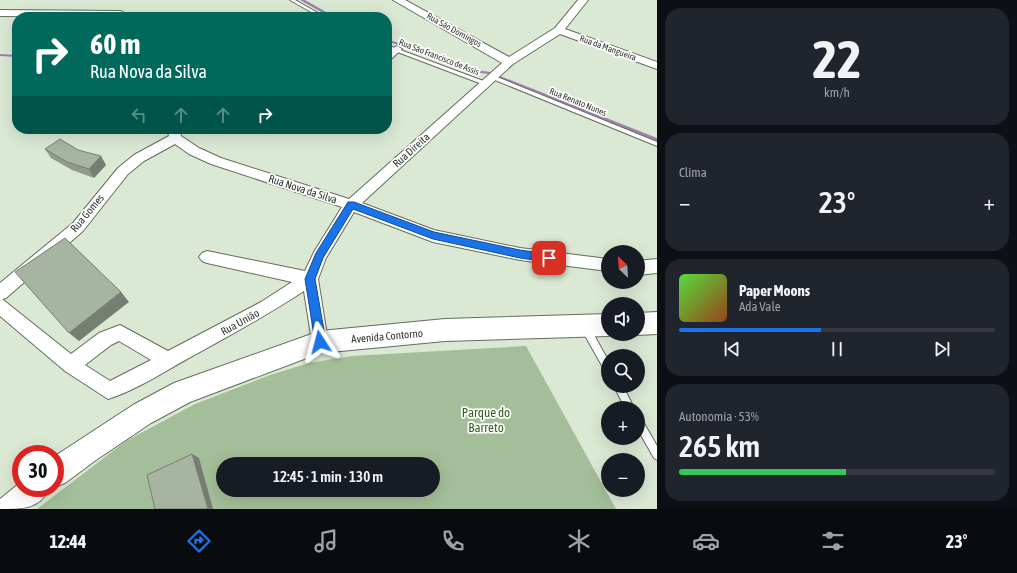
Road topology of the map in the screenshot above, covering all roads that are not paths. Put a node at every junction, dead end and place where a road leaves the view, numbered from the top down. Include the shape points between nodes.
1 (292, 0) edge
2 (398, 0) edge
3 (583, 0) edge
4 (314, 12) edge
5 (0, 13) edge
6 (12, 13) edge
7 (559, 30) junction
8 (392, 48) edge
9 (509, 62) junction
10 (657, 66) edge
11 (492, 77) junction
12 (175, 134) edge
13 (657, 144) edge
14 (351, 205) junction
15 (207, 257) dead end
16 (601, 264) edge
17 (657, 266) edge
18 (645, 267) edge
19 (310, 279) junction
20 (0, 292) edge
21 (0, 306) edge
22 (657, 323) edge
23 (645, 324) edge
24 (584, 325) junction
25 (601, 325) edge
26 (320, 342) junction
27 (601, 355) edge
28 (168, 361) junction
29 (71, 365) junction
30 (645, 434) edge
31 (657, 455) edge
32 (64, 466) edge
33 (25, 497) edge
34 (10, 509) edge

1 - 4 lane
2 - 9 street, Rua São Domingos
3 - 7 street, Rua Direita
5 - 6 street
7 - 9 street, Rua Direita
7 - 10 street, Rua da Mangueira
8 - 11 lane, Rua São Francisco de Assis
9 - 11 street, Rua Direita
11 - 13 lane, Rua Renato Nunes
11 - 14 street, Rua Direita
12 - 14 street, Rua Nova da Silva via 194,151 216,161
12 - 20 street, Rua Gomes via 123,171 78,227
14 - 16 street, Rua Nova da Silva via 433,236 520,254
14 - 19 street, Rua Direita via 319,256
15 - 19 street
17 - 18 street
19 - 26 street
19 - 28 street, Rua União via 267,307
21 - 29 street, Rua União
22 - 23 street
24 - 25 street, Avenida Contorno
24 - 26 street, Avenida Contorno via 445,330
24 - 27 lane
26 - 32 street, Avenida Contorno via 184,392 117,430
28 - 29 street, Rua União via 121,386 108,390
28 - 29 street via 120,333 106,339
30 - 31 lane
33 - 34 street

